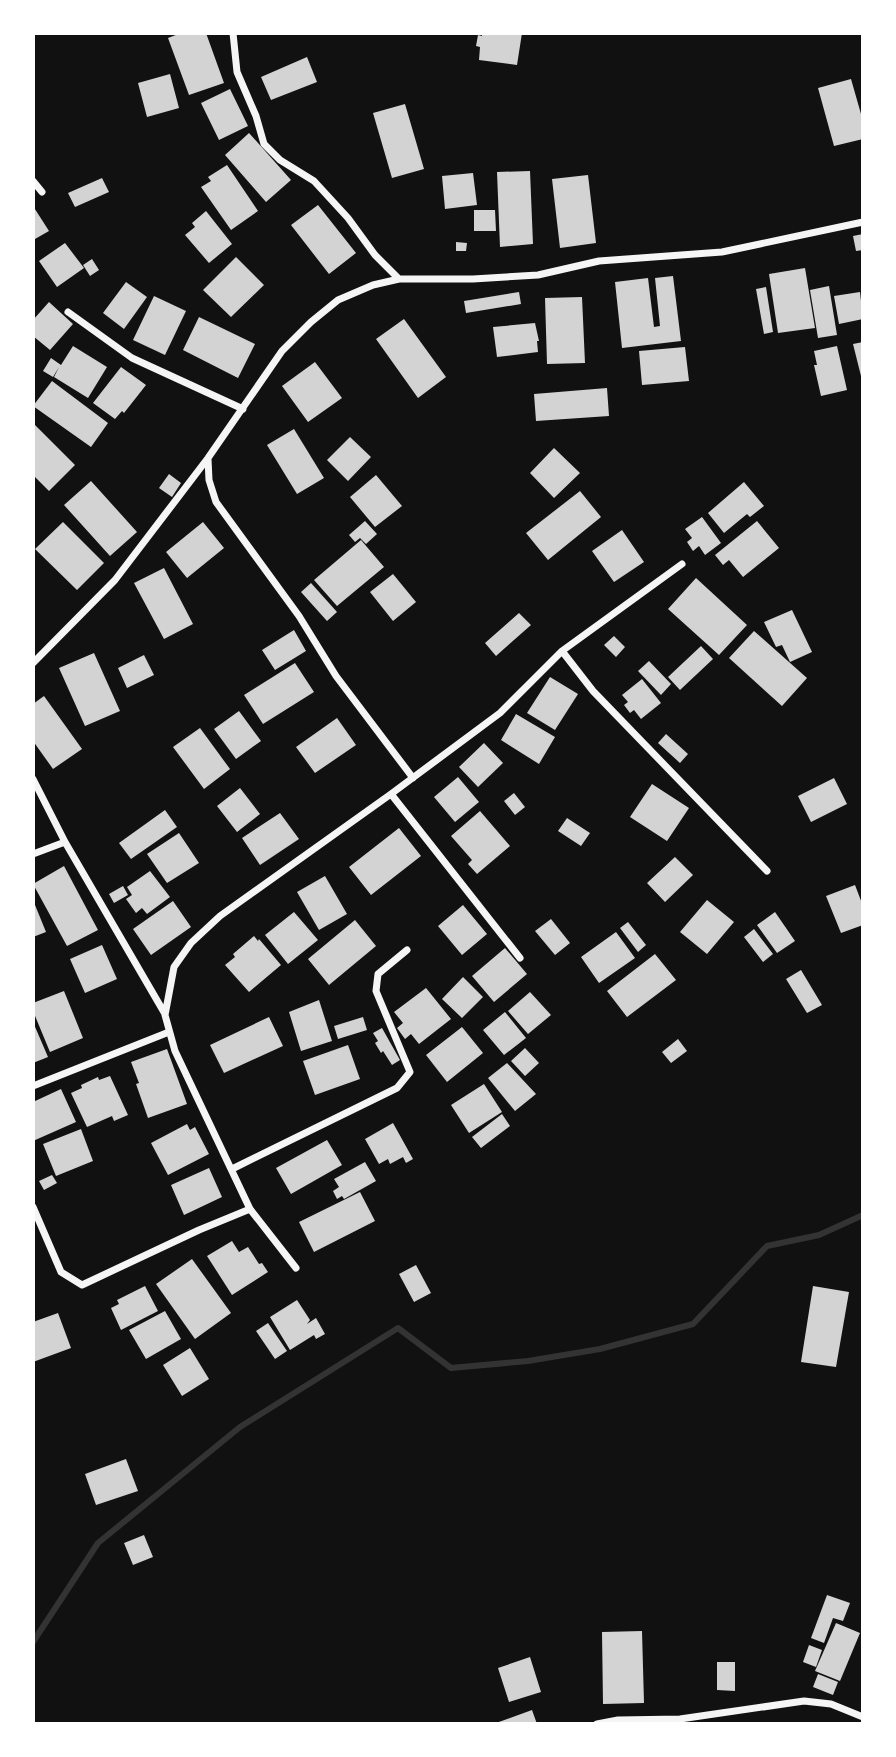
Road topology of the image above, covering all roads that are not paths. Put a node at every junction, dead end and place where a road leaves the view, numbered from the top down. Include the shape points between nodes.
1 (233, 33) edge
2 (33, 181) edge
3 (42, 192) dead end
4 (863, 222) edge
5 (399, 279) junction
6 (68, 312) dead end
7 (243, 409) junction
8 (208, 458) junction
9 (682, 564) dead end
10 (562, 651) junction
11 (33, 663) edge
12 (413, 778) junction
13 (33, 779) edge
14 (391, 794) junction
15 (65, 842) junction
16 (33, 853) edge
17 (767, 871) dead end
18 (407, 950) dead end
19 (520, 958) dead end
20 (165, 1015) junction
21 (169, 1032) junction
22 (33, 1086) edge
23 (232, 1169) junction
24 (33, 1207) edge
25 (250, 1209) junction
26 (296, 1268) dead end
27 (863, 1717) edge
28 (597, 1724) edge

1 - 5 street via 237,72 264,144 314,181
2 - 3 street
4 - 5 street via 722,252 599,261 538,275
5 - 7 street via 338,300 311,322 282,351
6 - 7 street via 132,358
7 - 8 street
8 - 11 street via 115,580
8 - 12 street via 216,502 299,616 336,677
9 - 10 street
10 - 12 street via 500,713
10 - 17 street via 593,691
12 - 14 street
13 - 15 street
14 - 19 street
14 - 20 street via 220,916 191,943 174,967
15 - 16 street
15 - 20 street
18 - 23 street via 378,974 376,991 410,1072 397,1088
20 - 21 street
21 - 22 street
21 - 23 street
23 - 25 street
24 - 25 street via 61,1272 82,1285
25 - 26 street
27 - 28 street via 831,1704 804,1701 680,1719

